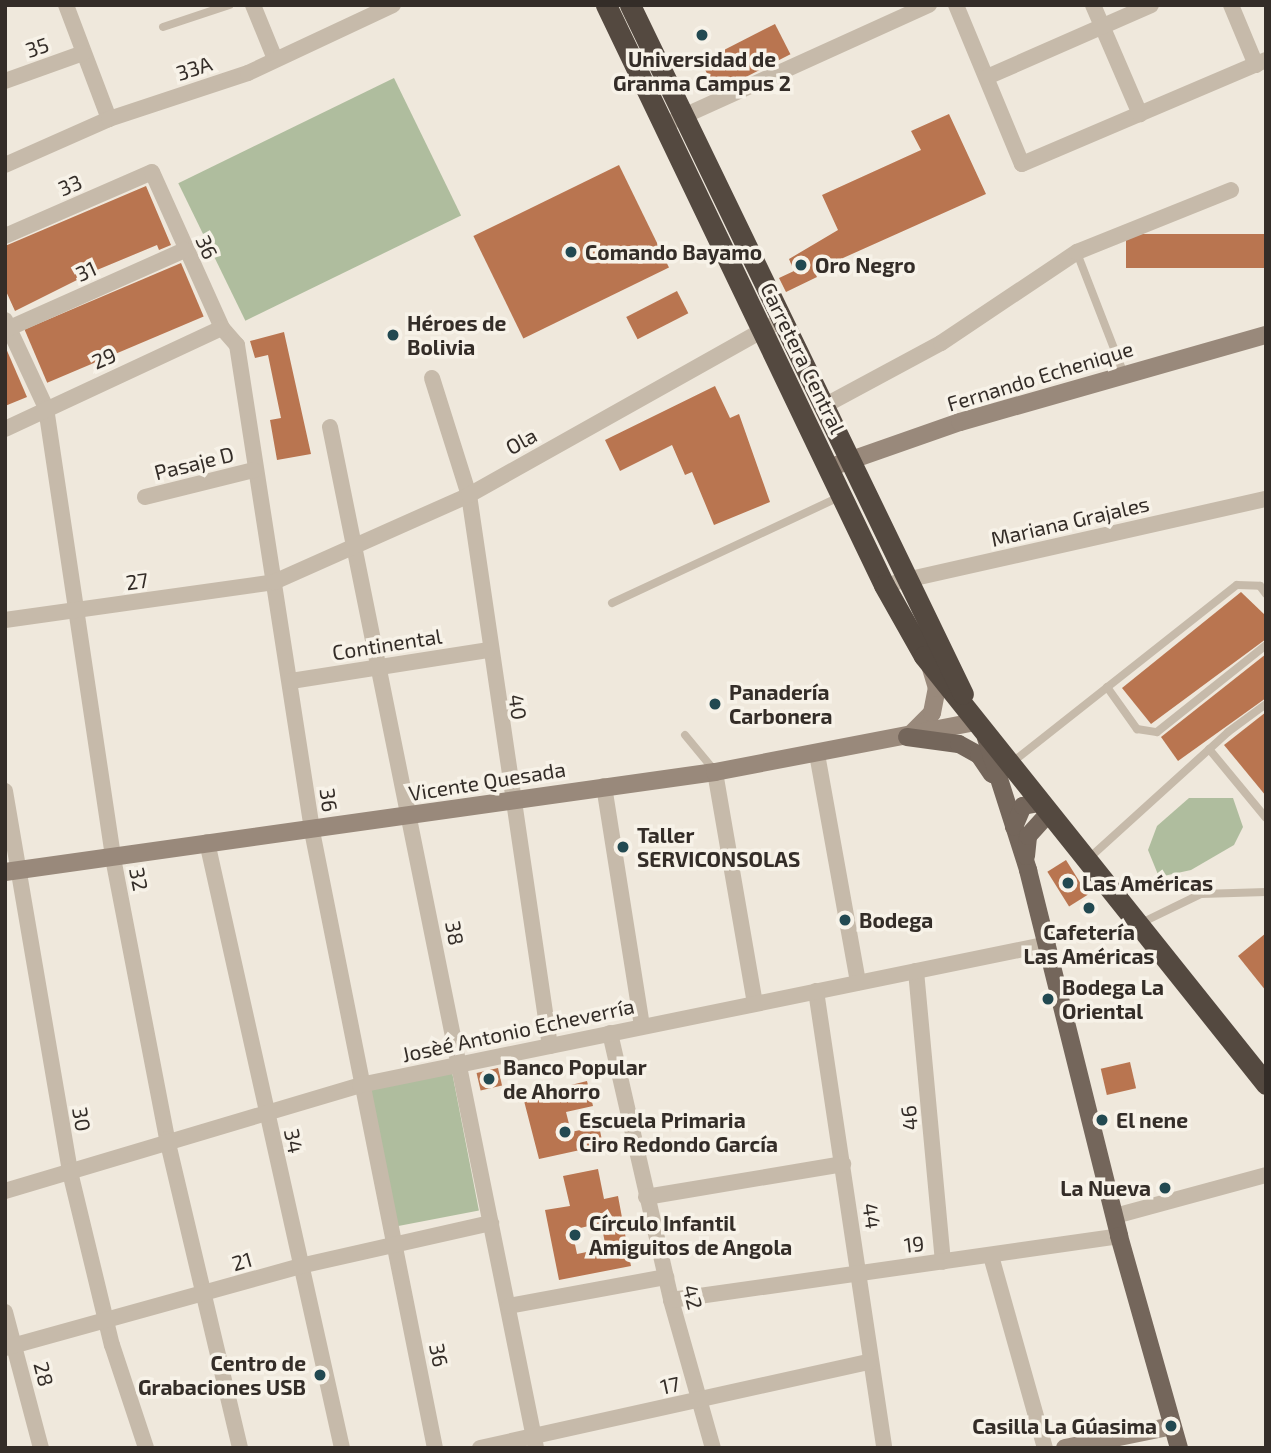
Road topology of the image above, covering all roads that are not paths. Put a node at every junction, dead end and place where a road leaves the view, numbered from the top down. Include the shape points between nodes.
1 (66, 5) edge
2 (229, 5) edge
3 (253, 5) edge
4 (393, 5) edge
5 (606, 5) edge
6 (630, 5) edge
7 (929, 5) edge
8 (956, 5) edge
9 (1093, 5) edge
10 (1151, 5) edge
11 (1231, 5) edge
12 (163, 27) dead end
13 (1102, 27) junction
14 (83, 53) junction
15 (275, 59) junction
16 (1261, 62) edge
17 (987, 76) junction
18 (5, 81) edge
19 (1140, 114) junction
20 (109, 119) junction
21 (673, 121) junction
22 (5, 165) edge
23 (152, 172) joint
24 (1231, 190) dead end
25 (5, 236) edge
26 (185, 250) junction
27 (1077, 252) junction
28 (7, 326) edge
29 (771, 326) junction
30 (222, 328) junction
31 (1266, 335) edge
32 (1124, 374) junction
33 (432, 378) dead end
34 (822, 407) junction
35 (46, 408) junction
36 (330, 427) dead end
37 (5, 429) edge
38 (838, 465) junction
39 (254, 470) junction
40 (469, 495) junction
41 (842, 496) junction
42 (145, 497) dead end
43 (1266, 499) edge
44 (358, 548) junction
45 (906, 580) junction
46 (274, 582) junction
47 (884, 585) junction
48 (1266, 594) edge
49 (612, 603) dead end
50 (78, 611) junction
51 (5, 621) edge
52 (1266, 645) edge
53 (488, 650) junction
54 (924, 656) junction
55 (383, 666) junction
56 (291, 681) junction
57 (1107, 687) junction
58 (1266, 704) edge
59 (980, 730) junction
60 (685, 735) dead end
61 (907, 737) junction
62 (1209, 749) junction
63 (817, 754) junction
64 (1008, 765) junction
65 (715, 772) junction
66 (604, 786) junction
67 (5, 791) edge
68 (1004, 796) junction
69 (510, 801) junction
70 (1043, 809) junction
71 (410, 816) junction
72 (1266, 818) edge
73 (1014, 827) junction
74 (312, 831) junction
75 (207, 842) junction
76 (113, 858) junction
77 (1085, 862) junction
78 (1028, 870) junction
79 (11, 872) edge
80 (1266, 892) edge
81 (1136, 926) junction
82 (1048, 944) junction
83 (916, 971) junction
84 (858, 982) junction
85 (816, 991) junction
86 (755, 1004) junction
87 (642, 1026) junction
88 (610, 1033) junction
89 (550, 1046) junction
90 (460, 1064) junction
91 (1266, 1084) edge
92 (360, 1085) junction
93 (266, 1111) junction
94 (167, 1139) junction
95 (843, 1164) junction
96 (70, 1172) junction
97 (1266, 1175) edge
98 (5, 1191) edge
99 (646, 1197) junction
100 (1115, 1216) junction
101 (491, 1223) junction
102 (1119, 1236) junction
103 (396, 1244) junction
104 (991, 1256) junction
105 (943, 1262) junction
106 (300, 1266) junction
107 (858, 1271) junction
108 (666, 1277) junction
109 (205, 1294) junction
110 (671, 1300) junction
111 (509, 1306) junction
112 (5, 1312) edge
113 (107, 1319) junction
114 (10, 1347) edge
115 (869, 1362) junction
116 (698, 1401) junction
117 (1172, 1426) junction
118 (535, 1442) edge
119 (41, 1448) edge
120 (146, 1448) edge
121 (240, 1448) edge
122 (342, 1448) edge
123 (435, 1448) edge
124 (480, 1448) edge
125 (713, 1448) edge
126 (884, 1448) edge
127 (1045, 1448) edge
128 (1065, 1448) edge
129 (1179, 1448) edge

1 - 14 street
2 - 12 lane
3 - 15 street
4 - 15 street, 33A
5 - 21 highway, Carretera Central
6 - 21 highway, Carretera Central
7 - 21 street
8 - 17 street
9 - 13 street
10 - 13 street
11 - 16 street
13 - 17 street
13 - 19 street
14 - 18 street, 35
14 - 20 street
15 - 20 street, 33A
16 - 19 street
17 - 19 street via 1022,164
20 - 22 street, 33A
21 - 29 highway, Carretera Central
23 - 25 street, 33
23 - 26 street, 36
24 - 27 street
26 - 28 street, 31
26 - 30 street, 36
27 - 32 lane
27 - 34 street via 941,343
28 - 35 street, 32
29 - 34 highway, Carretera Central
29 - 38 highway, Carretera Central
29 - 40 street, Ola
30 - 35 street, 29
30 - 39 street, 36 via 237,345
31 - 32 street, Fernando Echenique
32 - 38 street, Fernando Echenique
33 - 40 street, 40
34 - 38 highway, Carretera Central
35 - 37 street, 29
35 - 50 street, 32
36 - 44 street, 38
38 - 41 highway, Carretera Central
38 - 45 highway, Carretera Central
39 - 42 street, Pasaje D
39 - 46 street, 36
40 - 44 street, Ola
40 - 53 street, 40
41 - 47 highway, Carretera Central
41 - 49 lane
43 - 45 street, Mariana Grajales
44 - 46 street, Ola
44 - 55 street, 38
45 - 47 street, Mariana Grajales
45 - 59 highway, Carretera Central
46 - 50 street, 27
46 - 56 street, 36
47 - 54 highway, Carretera Central
48 - 57 lane via 1260,586 1237,585
50 - 51 street, 27
50 - 76 street, 32
52 - 57 lane via 1157,732 1137,729
53 - 55 street, Continental
53 - 69 street, 40
54 - 59 highway, Carretera Central
54 - 61 street via 934,675 935,701 926,722
55 - 56 street, Continental
55 - 71 street, 38
56 - 74 street, 36
57 - 64 lane
58 - 62 lane
59 - 61 street, Vicente Quesada
59 - 64 highway, Carretera Central
59 - 68 main road
60 - 65 lane
61 - 63 street, Vicente Quesada
61 - 68 main road via 950,741 979,755
62 - 72 lane
62 - 77 lane
63 - 65 street, Vicente Quesada
63 - 84 street
64 - 70 highway, Carretera Central
65 - 66 street, Vicente Quesada
65 - 86 street
66 - 69 street, Vicente Quesada
66 - 87 street
67 - 79 street, 30
68 - 73 main road
69 - 71 street, Vicente Quesada
69 - 89 street, 40
70 - 73 main road via 1023,806
70 - 77 highway, Carretera Central
70 - 78 main road via 1028,836
71 - 74 street, Vicente Quesada
71 - 90 street, 38
73 - 78 main road
74 - 75 street, Vicente Quesada
74 - 92 street, 36
75 - 76 street, Vicente Quesada
75 - 93 street, 34
76 - 79 street, Vicente Quesada
76 - 94 street, 32
77 - 81 highway, Carretera Central
78 - 82 main road
79 - 96 street, 30
80 - 81 lane via 1201,894
81 - 91 highway, Carretera Central
82 - 83 street, Josèé Antonio Echeverría
82 - 100 main road
83 - 84 street, Josèé Antonio Echeverría
83 - 105 street, 46
84 - 85 street, Josèé Antonio Echeverría
85 - 86 street, Josèé Antonio Echeverría
85 - 95 street, 44
86 - 87 street, Josèé Antonio Echeverría
87 - 88 street, Josèé Antonio Echeverría
88 - 89 street, Josèé Antonio Echeverría
88 - 99 street, 42
89 - 90 street, Josèé Antonio Echeverría
90 - 92 street, Josèé Antonio Echeverría
90 - 101 street, 38
92 - 93 street, Josèé Antonio Echeverría
92 - 103 street, 36
93 - 94 street, Josèé Antonio Echeverría
93 - 106 street, 34
94 - 96 street, Josèé Antonio Echeverría
94 - 109 street, 32
95 - 99 street
95 - 107 street, 44
96 - 98 street, Josèé Antonio Echeverría
96 - 113 street, 30
97 - 100 street
99 - 108 street, 42
100 - 102 main road
101 - 103 street, 21
101 - 111 street, 38
102 - 104 street, 19
102 - 117 main road
103 - 106 street, 21
103 - 123 street, 36
104 - 105 street, 19
104 - 127 street
105 - 107 street, 19
106 - 109 street, 21
106 - 122 street, 34
107 - 110 street, 19
107 - 115 street, 44
108 - 110 street, 42
108 - 111 street
109 - 113 street, 21
109 - 121 street, 32
110 - 116 street, 42
111 - 118 street, 38
112 - 114 street, 28
113 - 114 street, 21
113 - 120 street, 30
114 - 119 street, 28
115 - 116 street, 17
115 - 126 street, 44
116 - 118 street, 17
116 - 125 street, 42
117 - 128 street
117 - 129 main road
118 - 124 street, 17

